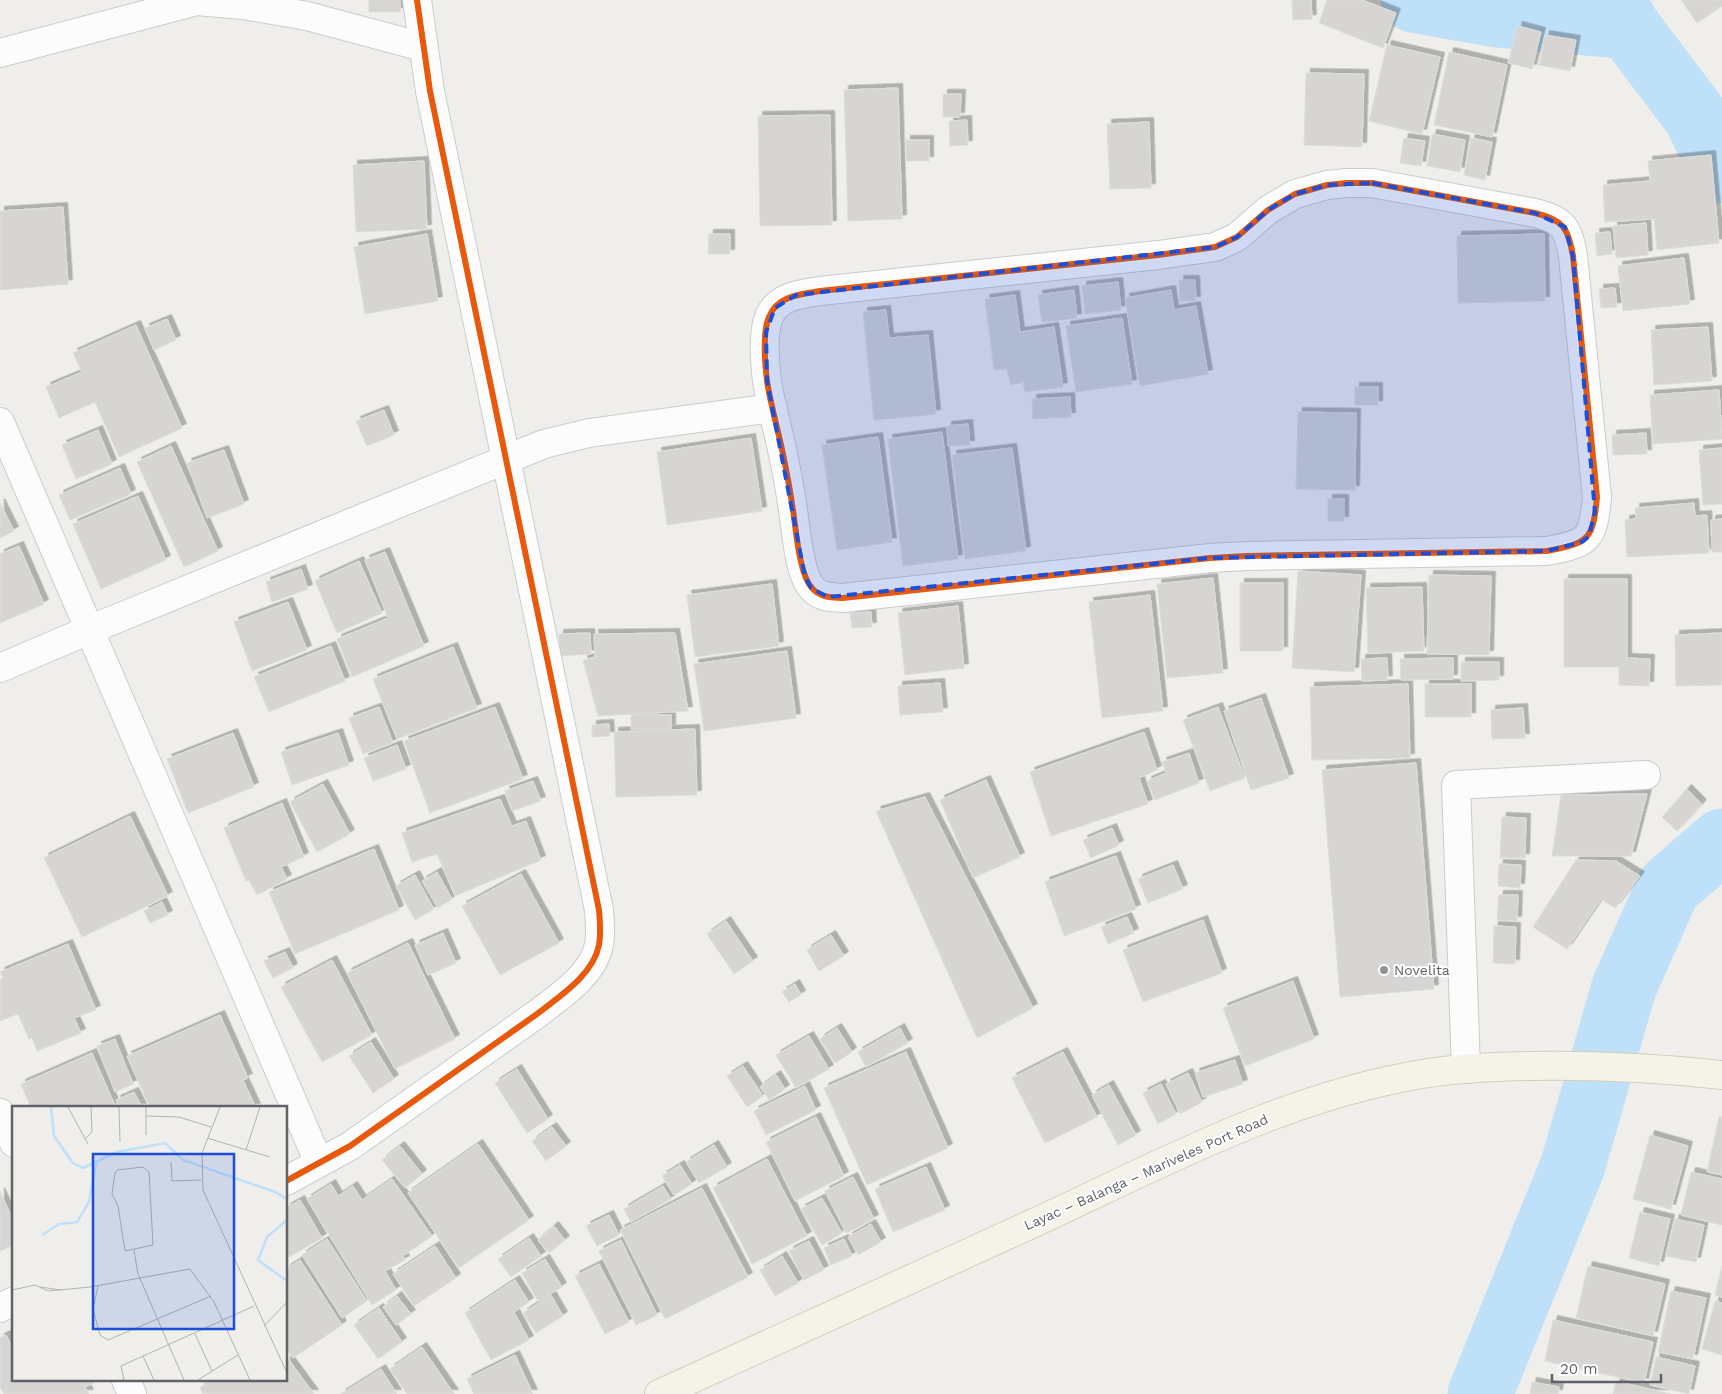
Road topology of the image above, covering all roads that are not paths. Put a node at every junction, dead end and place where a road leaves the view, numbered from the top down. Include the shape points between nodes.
1 (417, 0) edge
2 (423, 47) junction
3 (0, 53) edge
4 (773, 408) junction
5 (0, 422) edge
6 (506, 460) junction
7 (89, 630) junction
8 (0, 668) edge
9 (1646, 775) dead end
10 (1466, 1069) junction
11 (1722, 1076) edge
12 (0, 1114) edge
13 (12, 1139) edge
14 (319, 1163) junction
15 (288, 1180) edge
16 (12, 1303) edge
17 (0, 1308) edge
18 (127, 1382) edge
19 (132, 1394) edge
20 (659, 1394) edge

1 - 2 street
2 - 3 street via 307,16 197,1
2 - 6 street
4 - 4 street via 766,352 769,317 783,301 796,295 1215,247 1237,237 1268,210 1295,194 1327,185 1372,184 1549,216 1565,227 1573,256 1597,497 1594,524 1582,542 1547,551 1247,556 828,597 811,588 805,576
4 - 6 street via 589,433 544,444
5 - 7 street
6 - 7 street
6 - 14 street via 599,910 599,946 593,962 561,996 350,1146
7 - 8 street
7 - 14 street
9 - 10 street via 1456,785
10 - 11 main road, Layac – Balanga – Mariveles Port Road via 1584,1065
10 - 20 main road, Layac – Balanga – Mariveles Port Road via 1372,1084 1268,1117
12 - 13 street
14 - 15 street
16 - 17 street
18 - 19 street

